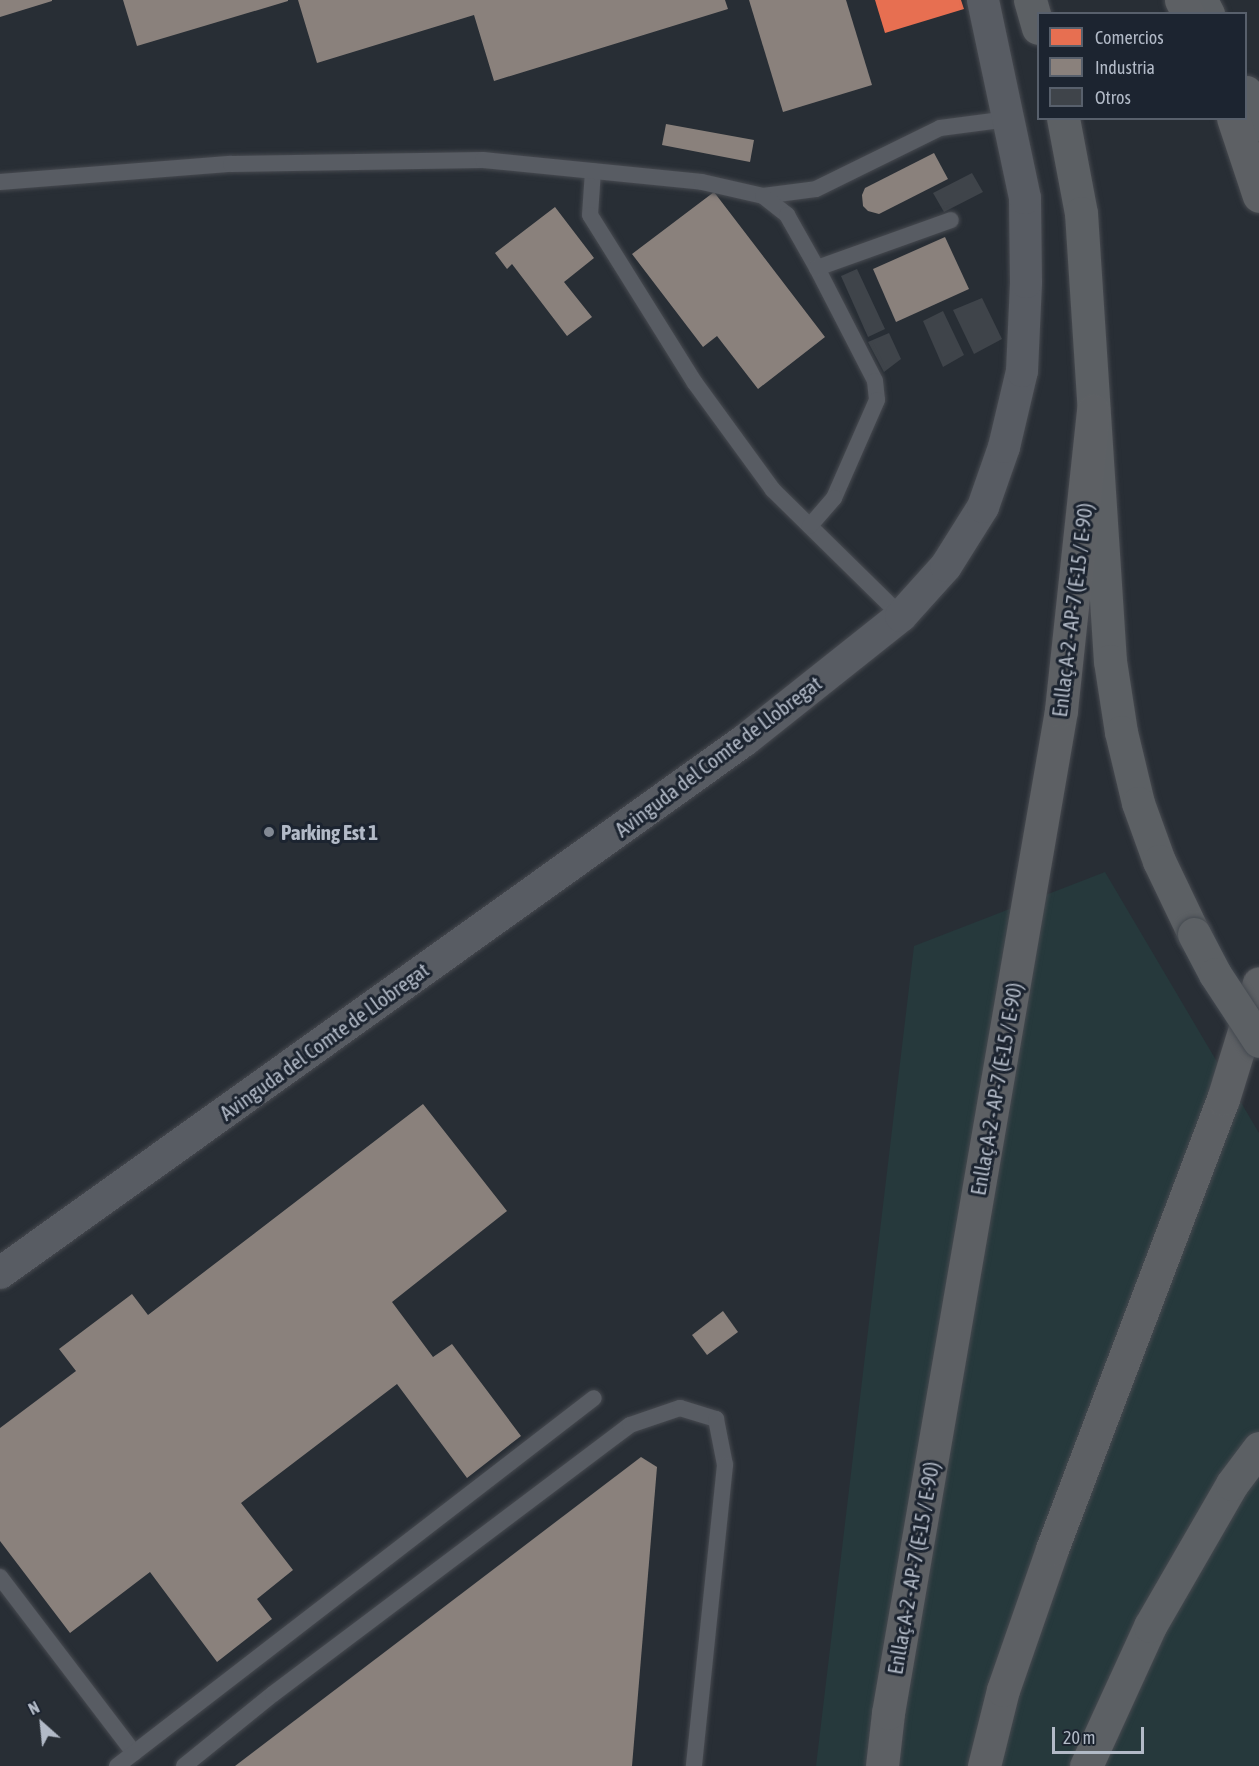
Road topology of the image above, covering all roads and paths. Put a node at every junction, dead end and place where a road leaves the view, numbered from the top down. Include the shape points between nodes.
1 (983, 0) edge
2 (1030, 0) edge
3 (1037, 24) edge
4 (1247, 97) edge
5 (1008, 119) junction
6 (1063, 120) edge
7 (1234, 120) edge
8 (1259, 125) edge
9 (592, 171) junction
10 (0, 182) edge
11 (763, 196) junction
12 (1259, 196) edge
13 (951, 220) dead end
14 (817, 268) junction
15 (1093, 411) junction
16 (810, 526) junction
17 (901, 616) junction
18 (1259, 983) edge
19 (1259, 1041) edge
20 (0, 1273) edge
21 (594, 1398) dead end
22 (1259, 1448) edge
23 (0, 1577) edge
24 (134, 1753) junction
25 (117, 1766) edge
26 (184, 1766) edge
27 (694, 1766) edge
28 (882, 1766) edge
29 (984, 1766) edge
30 (1086, 1766) edge

1 - 5 street, Avinguda del Comte de Llobregat
2 - 3 highway
4 - 8 highway
5 - 11 lane via 940,128 816,189
5 - 17 street, Avinguda del Comte de Llobregat via 1025,198 1022,371 1004,447 983,507 946,566
6 - 15 highway via 1081,213
7 - 12 highway
9 - 10 lane via 483,160 265,164
9 - 11 lane via 702,182
9 - 16 lane via 590,215 696,383 773,490
11 - 14 lane via 787,215
13 - 14 lane
14 - 16 lane via 875,381 877,400 834,498
15 - 19 highway, bridge via 1110,661 1121,732 1138,802 1159,861 1194,934
15 - 28 highway, Enllaç A-2 - AP-7 (E-15 / E-90) via 1061,710
16 - 17 lane
17 - 20 street, Avinguda del Comte de Llobregat via 745,740
18 - 29 highway via 1224,1099 1052,1549 1003,1690
21 - 24 lane
22 - 30 highway via 1232,1484 1150,1626
23 - 24 lane
24 - 25 lane
26 - 27 lane via 273,1694 630,1425 680,1408 717,1419 725,1465

